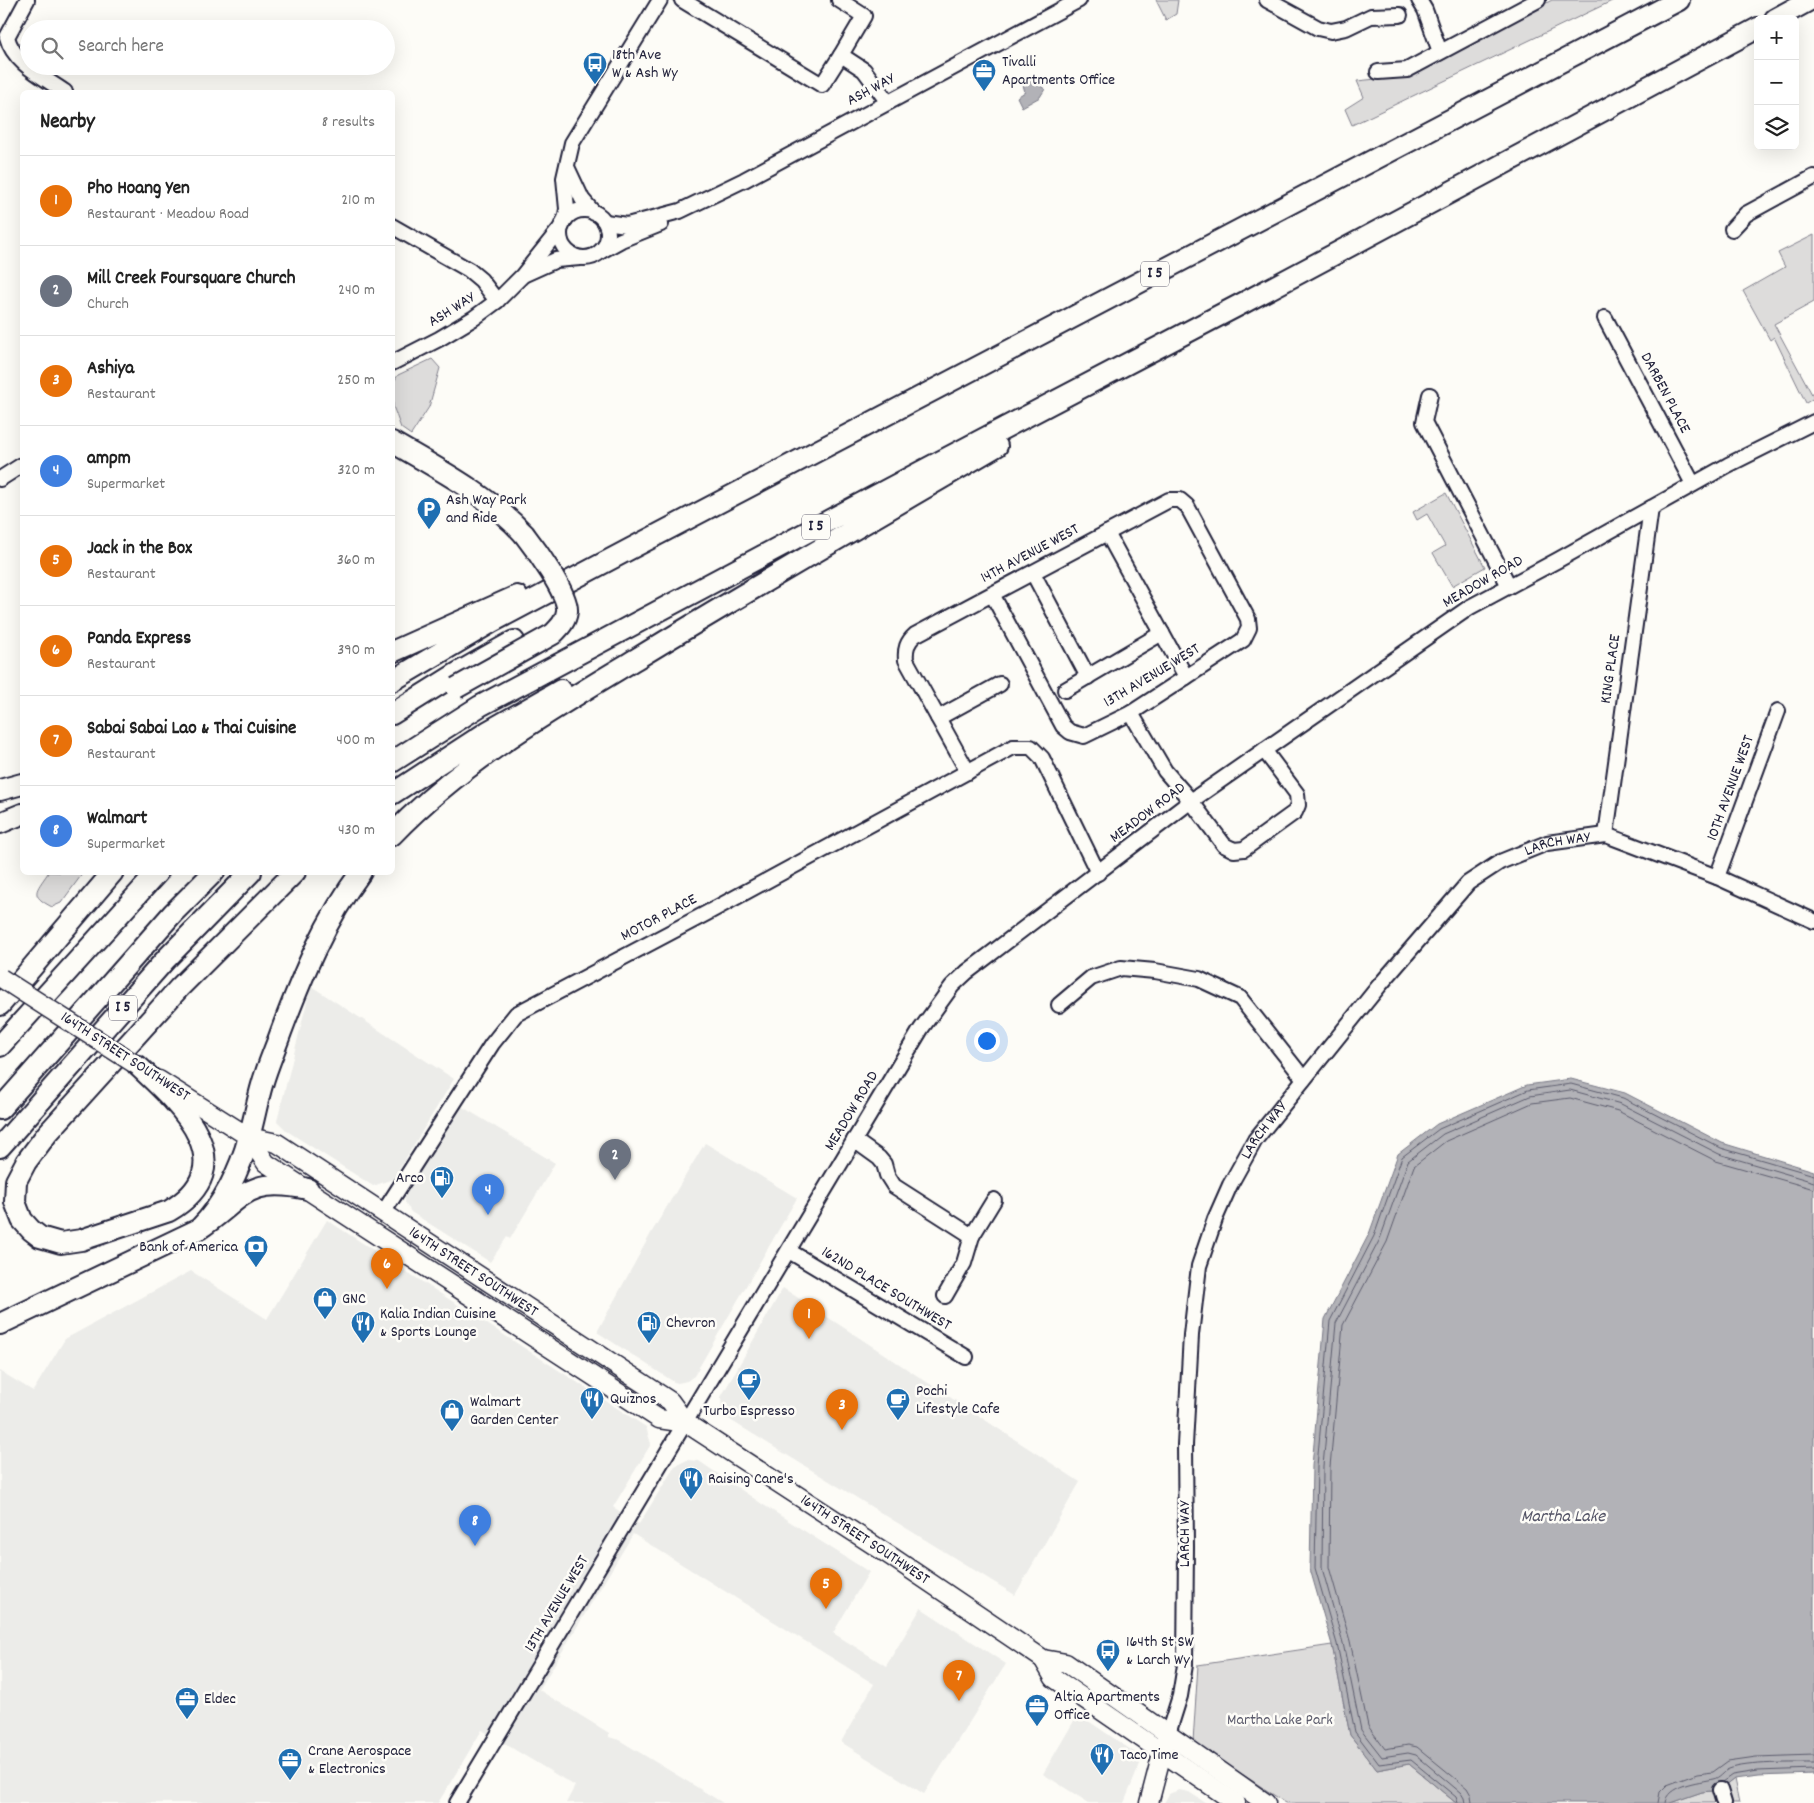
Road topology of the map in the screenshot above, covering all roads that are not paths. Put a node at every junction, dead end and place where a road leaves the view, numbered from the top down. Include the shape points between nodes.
1 (28, 0) edge
2 (660, 0) edge
3 (682, 0) edge
4 (839, 0) edge
5 (1079, 0) edge
6 (1267, 0) edge
7 (1419, 0) edge
8 (1538, 0) edge
9 (1679, 0) edge
10 (1810, 0) edge
11 (1400, 15) dead end
12 (1782, 15) edge
13 (1754, 30) edge
14 (1440, 52) junction
15 (841, 55) junction
16 (20, 61) edge
17 (1378, 72) dead end
18 (41, 75) edge
19 (62, 90) edge
20 (887, 101) junction
21 (567, 166) junction
22 (1814, 177) edge
23 (680, 211) junction
24 (594, 213) junction
25 (605, 222) junction
26 (563, 223) junction
27 (395, 228) edge
28 (1732, 229) dead end
29 (600, 251) junction
30 (580, 258) junction
31 (522, 276) junction
32 (497, 301) junction
33 (1245, 302) junction
34 (1605, 318) dead end
35 (395, 361) edge
36 (1430, 395) dead end
37 (1814, 422) edge
38 (395, 444) edge
39 (20, 466) edge
40 (0, 479) edge
41 (1693, 484) junction
42 (1651, 508) junction
43 (1107, 533) junction
44 (630, 548) junction
45 (1033, 572) junction
46 (557, 585) junction
47 (1509, 586) junction
48 (992, 594) junction
49 (719, 608) junction
50 (1162, 633) junction
51 (1247, 634) joint
52 (395, 651) edge
53 (1088, 676) junction
54 (1186, 677) junction
55 (395, 679) edge
56 (1000, 684) dead end
57 (1065, 690) dead end
58 (1778, 711) dead end
59 (395, 712) edge
60 (1131, 713) junction
61 (938, 718) junction
62 (395, 724) edge
63 (1264, 750) junction
64 (395, 760) edge
65 (968, 772) junction
66 (395, 792) edge
67 (1191, 801) junction
68 (20, 815) edge
69 (0, 823) edge
70 (395, 832) edge
71 (1606, 835) junction
72 (1098, 873) junction
73 (111, 875) edge
74 (155, 875) edge
75 (196, 875) edge
76 (211, 875) edge
77 (248, 875) edge
78 (292, 875) edge
79 (359, 875) edge
80 (1717, 878) junction
81 (1814, 921) edge
82 (0, 977) edge
83 (0, 1005) edge
84 (1059, 1005) dead end
85 (0, 1046) edge
86 (138, 1066) junction
87 (1304, 1079) junction
88 (0, 1091) edge
89 (0, 1109) edge
90 (249, 1137) junction
91 (854, 1140) junction
92 (0, 1147) edge
93 (308, 1189) junction
94 (994, 1200) dead end
95 (383, 1213) junction
96 (199, 1229) junction
97 (972, 1236) junction
98 (788, 1251) junction
99 (945, 1296) dead end
100 (0, 1324) edge
101 (966, 1357) dead end
102 (686, 1423) junction
103 (1043, 1659) junction
104 (1168, 1734) junction
105 (1162, 1752) junction
106 (457, 1803) edge
107 (1149, 1803) edge
108 (1236, 1803) edge
109 (1266, 1803) edge

1 - 16 street via 7,37
2 - 21 street via 576,135
3 - 15 street via 822,85
4 - 15 street via 864,16
5 - 20 street, ASH WAY
6 - 11 street via 1318,28 1331,31 1371,16
7 - 14 street
8 - 14 street
9 - 44 highway, I 5
10 - 12 highway
13 - 33 highway, I 5
14 - 17 street via 1407,70
15 - 20 street via 864,70
18 - 19 street
20 - 23 street, ASH WAY via 744,180
21 - 24 street via 582,199
21 - 26 street via 564,178 567,209
22 - 28 street via 1746,214
23 - 25 street, ASH WAY via 628,225
23 - 29 street, ASH WAY via 670,220
24 - 25 street
24 - 26 street via 579,211
25 - 29 street via 608,237
26 - 30 street via 562,246
26 - 31 street, ASH WAY
27 - 32 street via 469,270
29 - 30 street via 588,258
30 - 31 street, ASH WAY via 556,260
31 - 32 street, ASH WAY
32 - 35 street, ASH WAY via 439,339
33 - 49 highway
33 - 64 highway, I 5 via 480,706
34 - 41 street, DARBEN PLACE
36 - 47 street via 1424,422
37 - 41 street, MEADOW ROAD
38 - 46 highway, bridge via 485,499 512,521
39 - 40 street
41 - 42 street, MEADOW ROAD
42 - 47 street, MEADOW ROAD
42 - 71 street, KING PLACE
43 - 45 street, 14TH AVENUE WEST
43 - 50 street
43 - 51 street, 14TH AVENUE WEST via 1168,500 1180,500 1187,506 1248,620
44 - 52 highway
44 - 55 highway, I 5 via 492,622
45 - 48 street, 14TH AVENUE WEST
45 - 53 street
46 - 59 highway via 559,604 549,621
46 - 62 highway, bridge via 567,610 565,619 553,634
47 - 63 street, MEADOW ROAD via 1470,607
48 - 60 street, 13TH AVENUE WEST via 1063,726 1070,732 1084,736
48 - 61 street, 14TH AVENUE WEST via 909,641 906,660
49 - 66 highway via 486,732
49 - 70 highway via 483,756 436,793
50 - 53 street
50 - 54 street
51 - 54 street, 13TH AVENUE WEST via 1243,640
53 - 57 street
54 - 60 street, 13TH AVENUE WEST
56 - 61 street
58 - 80 street, 10TH AVENUE WEST
60 - 67 street via 1165,771
61 - 65 street
63 - 67 street, MEADOW ROAD
63 - 67 street via 1297,794 1298,805 1295,812 1244,849 1234,850 1224,845
65 - 72 street, MOTOR PLACE via 1013,747 1031,747 1042,758
65 - 95 street, MOTOR PLACE via 516,1014 492,1044
67 - 72 street, MEADOW ROAD
68 - 69 highway
71 - 80 street, LARCH WAY
71 - 87 street, LARCH WAY via 1547,843 1500,862 1468,883
72 - 91 street, MEADOW ROAD via 952,986 921,1029
73 - 83 highway
74 - 85 highway
75 - 88 highway
76 - 89 highway via 173,913
77 - 92 highway, I 5 via 166,959
78 - 86 highway via 178,988 47,1134 26,1162 16,1181 15,1202 22,1220 40,1237 61,1243 81,1240 169,1211 182,1204 196,1188 204,1158 194,1126 164,1090
79 - 90 highway via 334,913 306,970 262,1084
80 - 81 street, LARCH WAY
82 - 86 main road, 164TH STREET SOUTHWEST, bridge
84 - 87 street via 1091,978 1122,968 1199,979 1240,998
86 - 90 main road, 164TH STREET SOUTHWEST
87 - 104 street, LARCH WAY via 1255,1140 1230,1185 1198,1266 1185,1445 1185,1665
90 - 93 main road, 164TH STREET SOUTHWEST via 266,1163
90 - 95 main road, 164TH STREET SOUTHWEST via 277,1143
90 - 96 highway via 241,1162 219,1205
91 - 97 street via 879,1158 894,1186
91 - 98 street, MEADOW ROAD
93 - 96 highway via 271,1184 249,1190
93 - 102 main road, 164TH STREET SOUTHWEST via 659,1419
94 - 97 street
95 - 102 main road, 164TH STREET SOUTHWEST via 670,1401
96 - 100 highway
97 - 99 street via 964,1263
98 - 101 street, 162ND PLACE SOUTHWEST
98 - 102 street, MEADOW ROAD
102 - 103 main road, 164TH STREET SOUTHWEST
102 - 106 street, 13TH AVENUE WEST
103 - 104 main road, 164TH STREET SOUTHWEST via 1066,1663
103 - 105 main road, 164TH STREET SOUTHWEST via 1054,1678
104 - 105 main road, LARCH WAY
104 - 109 main road, 164TH STREET SOUTHWEST
105 - 107 main road, LARCH WAY
105 - 108 main road, 164TH STREET SOUTHWEST

